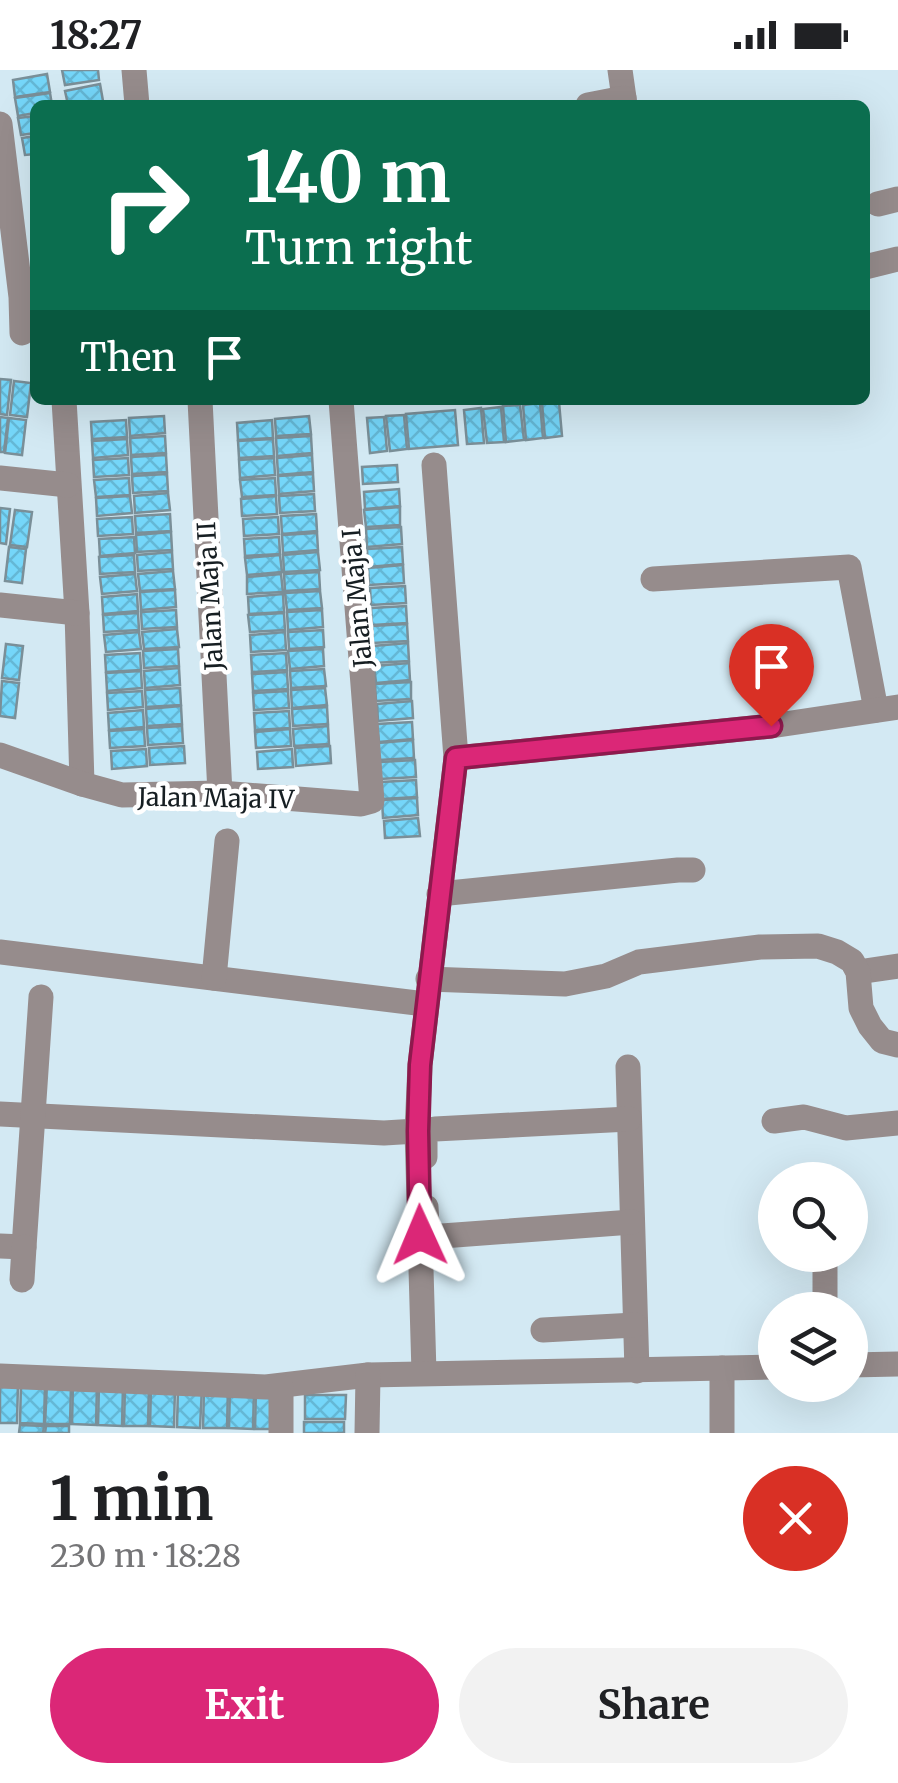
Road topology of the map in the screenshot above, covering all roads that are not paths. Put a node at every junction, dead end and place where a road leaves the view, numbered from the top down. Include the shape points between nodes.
1 (134, 70) edge
2 (620, 70) edge
3 (137, 100) edge
4 (624, 100) edge
5 (0, 124) edge
6 (5, 206) edge
7 (898, 259) edge
8 (870, 266) edge
9 (28, 297) edge
10 (19, 337) edge
11 (64, 405) edge
12 (200, 405) edge
13 (341, 405) edge
14 (434, 465) dead end
15 (0, 478) edge
16 (68, 485) junction
17 (653, 580) dead end
18 (0, 605) edge
19 (76, 613) junction
20 (887, 708) edge
21 (0, 755) edge
22 (456, 758) junction
23 (82, 784) junction
24 (220, 793) junction
25 (373, 795) joint
26 (227, 840) dead end
27 (693, 870) dead end
28 (438, 894) junction
29 (0, 952) edge
30 (898, 966) edge
31 (858, 972) junction
32 (214, 978) junction
33 (427, 992) junction
34 (40, 997) dead end
35 (898, 1045) edge
36 (628, 1068) dead end
37 (0, 1114) edge
38 (34, 1115) junction
39 (630, 1118) junction
40 (774, 1121) dead end
41 (898, 1123) edge
42 (418, 1131) junction
43 (632, 1222) junction
44 (12, 1247) edge
45 (22, 1280) dead end
46 (636, 1325) junction
47 (581, 1328) junction
48 (543, 1330) dead end
49 (898, 1364) edge
50 (868, 1365) edge
51 (758, 1367) edge
52 (722, 1368) junction
53 (637, 1371) junction
54 (582, 1372) junction
55 (424, 1374) junction
56 (368, 1375) junction
57 (0, 1376) edge
58 (281, 1386) junction
59 (281, 1433) edge
60 (367, 1433) edge
61 (722, 1433) edge

1 - 3 street
2 - 4 street
5 - 6 street
6 - 9 street
7 - 8 street
9 - 10 street
11 - 16 street
12 - 24 street, Jalan Maja II
13 - 25 street, Jalan Maja I
14 - 22 street
15 - 16 street
16 - 19 street
17 - 20 street via 849,568
18 - 19 street
19 - 23 street
20 - 22 street
21 - 23 street, Jalan Maja IV
22 - 28 street
23 - 24 street, Jalan Maja IV via 122,795
24 - 25 street, Jalan Maja IV via 361,804
26 - 32 street
27 - 28 street
28 - 33 street
29 - 32 street
30 - 31 street
31 - 33 street via 852,961 818,946 760,947 639,962 565,984
31 - 35 street via 870,1026 882,1041
32 - 33 street
33 - 42 street
34 - 38 street
36 - 39 street
37 - 38 street
38 - 42 street
38 - 44 street
39 - 43 street
39 - 43 street via 436,1129 424,1139 427,1226 435,1236
40 - 41 street via 804,1117 846,1128
42 - 55 street
43 - 46 street
44 - 45 street
46 - 47 street
46 - 53 street
47 - 48 street
47 - 54 street
49 - 50 street
51 - 52 street
52 - 53 street
52 - 61 street
53 - 54 street
54 - 55 street
55 - 56 street
56 - 58 street
56 - 60 street
57 - 58 street
58 - 59 street

